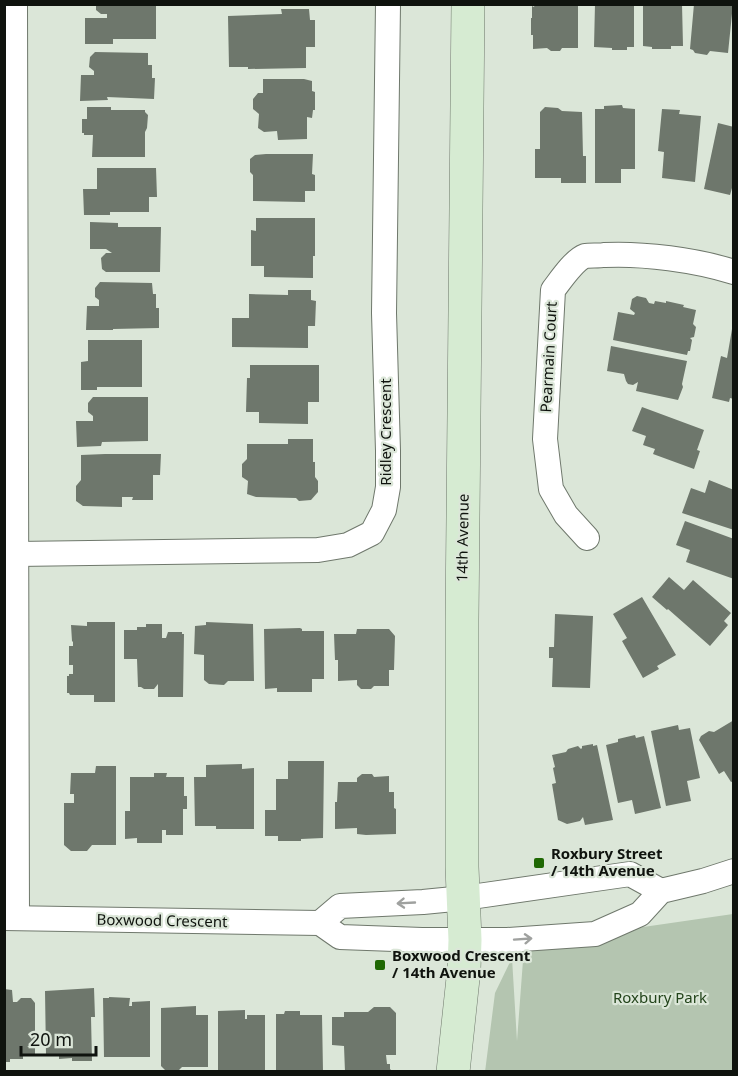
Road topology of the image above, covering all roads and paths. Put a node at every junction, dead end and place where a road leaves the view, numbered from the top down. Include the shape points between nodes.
1 (15, 4) edge
2 (388, 4) edge
3 (468, 4) edge
4 (734, 272) edge
5 (587, 538) dead end
6 (16, 554) junction
7 (734, 871) edge
8 (661, 891) junction
9 (464, 897) junction
10 (11, 918) edge
11 (320, 923) junction
12 (465, 940) junction
13 (453, 1071) edge

1 - 6 street
2 - 6 street, Ridley Crescent via 384,313 388,487 384,510 372,533 348,545 318,550
3 - 9 main road, 14th Avenue via 462,620
4 - 5 street, Pearmain Court via 652,256 584,256 553,290 545,439 551,489 566,515
6 - 10 street
7 - 8 street
8 - 9 street via 630,874
12 -> 8 street, Boxwood Crescent via 595,934 640,914
9 -> 11 street via 340,906
9 - 12 main road, 14th Avenue
10 - 11 street, Boxwood Crescent
11 - 12 street, Boxwood Crescent via 340,937
12 - 13 main road, 14th Avenue

